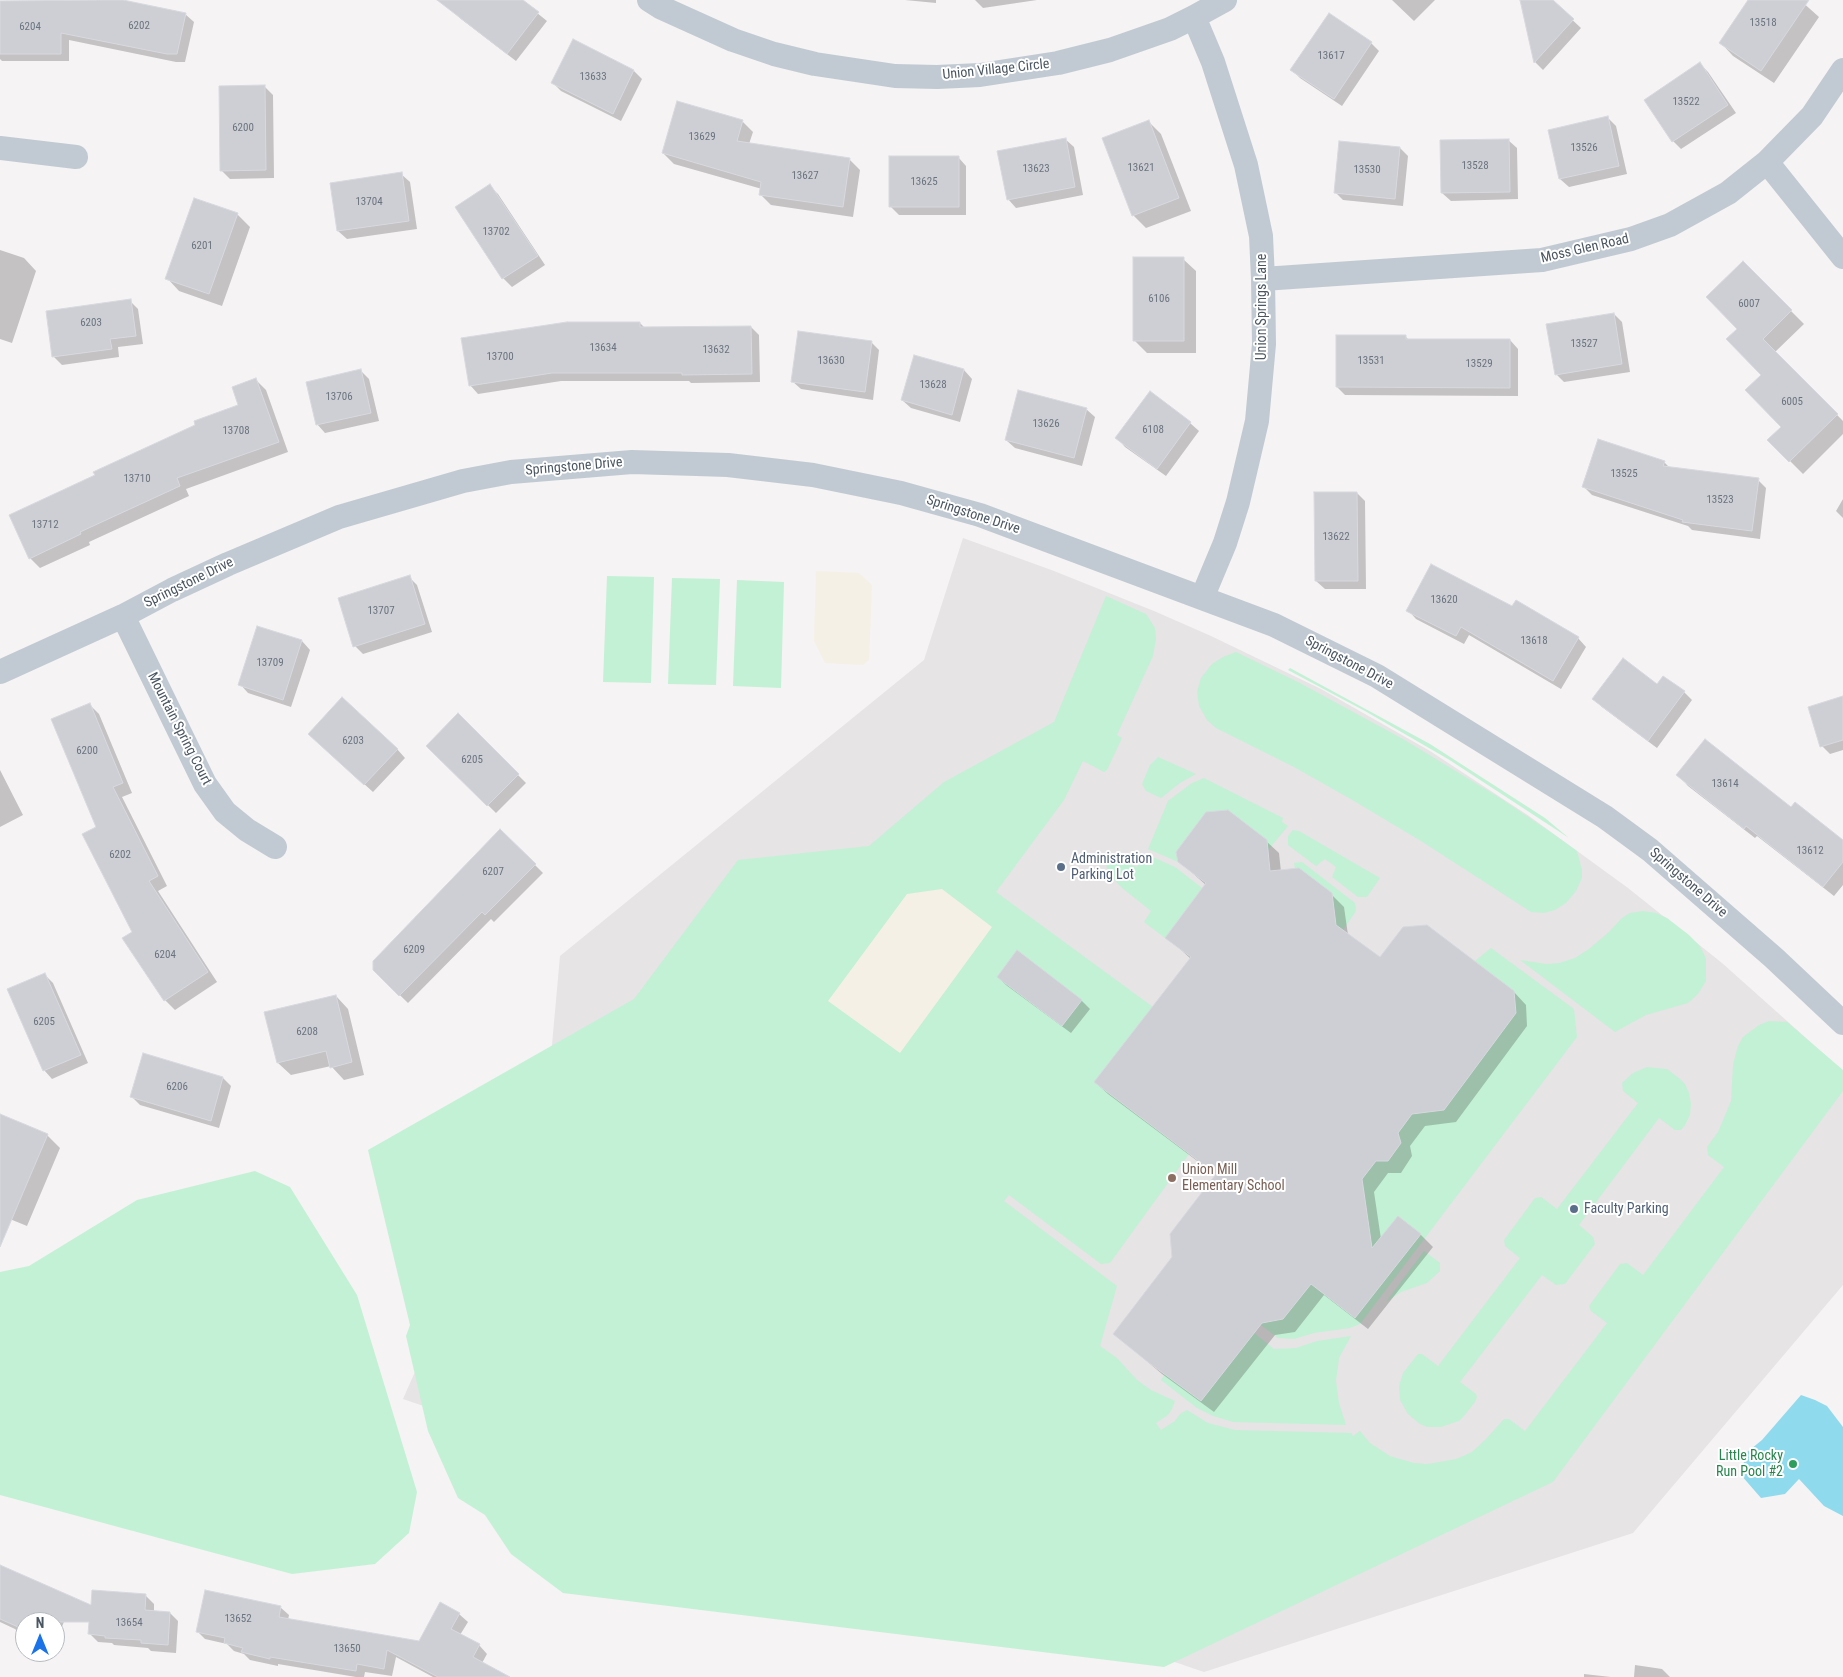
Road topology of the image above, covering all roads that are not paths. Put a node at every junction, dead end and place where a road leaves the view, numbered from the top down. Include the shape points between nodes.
1 (649, 0) edge
2 (1225, 0) edge
3 (1194, 18) junction
4 (1843, 70) edge
5 (0, 148) edge
6 (76, 157) dead end
7 (1768, 162) junction
8 (1843, 257) edge
9 (1263, 279) junction
10 (1202, 598) junction
11 (123, 616) junction
12 (0, 672) edge
13 (275, 846) dead end
14 (1843, 1023) edge

1 - 3 street, Union Village Circle via 733,40 774,54 895,76 980,75 1058,64 1110,50
2 - 3 street, Union Village Circle
3 - 9 street, Union Springs Lane via 1213,62 1246,165 1260,236
4 - 7 street, Moss Glen Road via 1812,116
5 - 6 street
7 - 8 street
7 - 9 street, Moss Glen Road via 1728,193 1670,225 1631,239 1542,260
9 - 10 street, Union Springs Lane via 1264,344 1257,421 1238,502
10 - 11 street, Springstone Drive via 980,515 901,493 813,474 728,465 632,462 511,472 441,486 339,517 228,564
10 - 14 street, Springstone Drive via 1274,625 1377,676 1605,817 1650,850
11 - 12 street, Springstone Drive
11 - 13 street, Mountain Spring Court via 205,784 224,812

